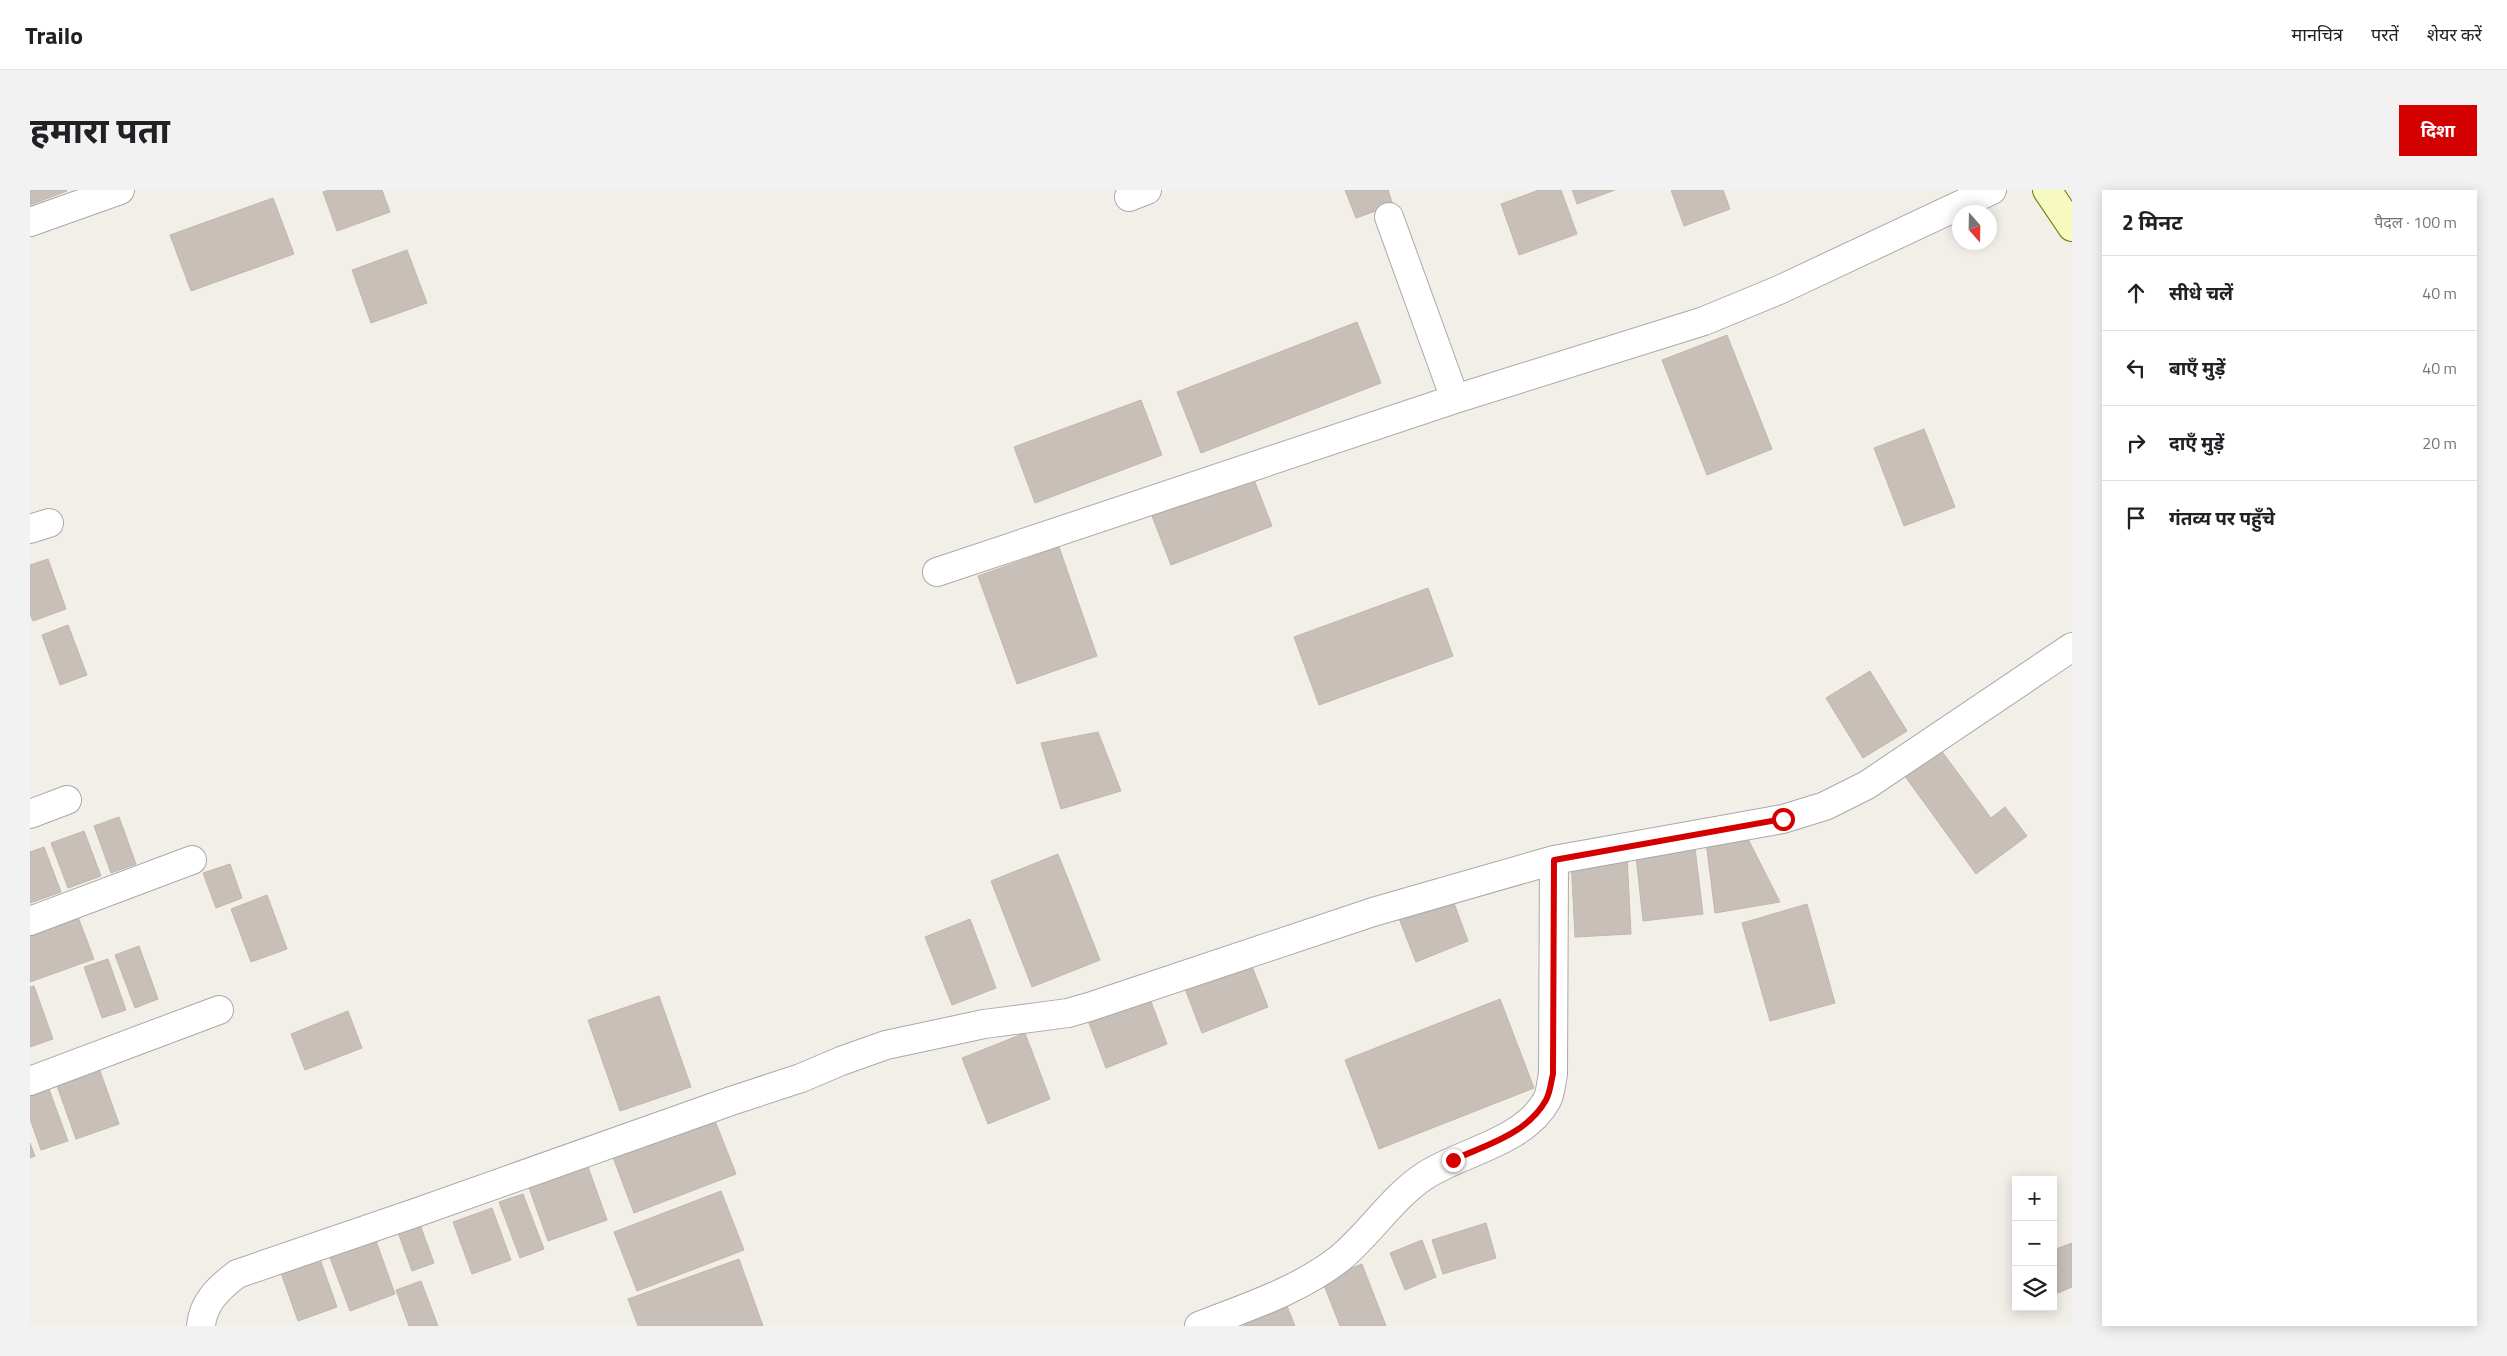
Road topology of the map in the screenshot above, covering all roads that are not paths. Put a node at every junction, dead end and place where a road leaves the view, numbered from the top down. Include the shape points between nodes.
1 (120, 190) edge
2 (1992, 190) edge
3 (2047, 190) edge
4 (1389, 217) dead end
5 (30, 222) edge
6 (2072, 227) edge
7 (1456, 399) junction
8 (937, 572) dead end
9 (2072, 647) edge
10 (68, 800) dead end
11 (30, 814) edge
12 (192, 860) dead end
13 (1554, 860) junction
14 (30, 921) edge
15 (219, 1010) dead end
16 (30, 1081) edge
17 (201, 1326) edge
18 (1199, 1326) edge

1 - 5 street
2 - 7 street via 1779,290 1704,321
3 - 6 street
4 - 7 street
7 - 8 street
9 - 13 street via 1868,785 1824,806 1783,819
10 - 11 street
12 - 14 street
13 - 17 street via 1373,912 1068,1013 976,1025 886,1045 801,1078 237,1274 223,1284 202,1311
13 - 18 street via 1553,1074 1547,1099 1533,1118 1509,1135 1425,1176 1340,1258 1319,1273 1279,1295
15 - 16 street

